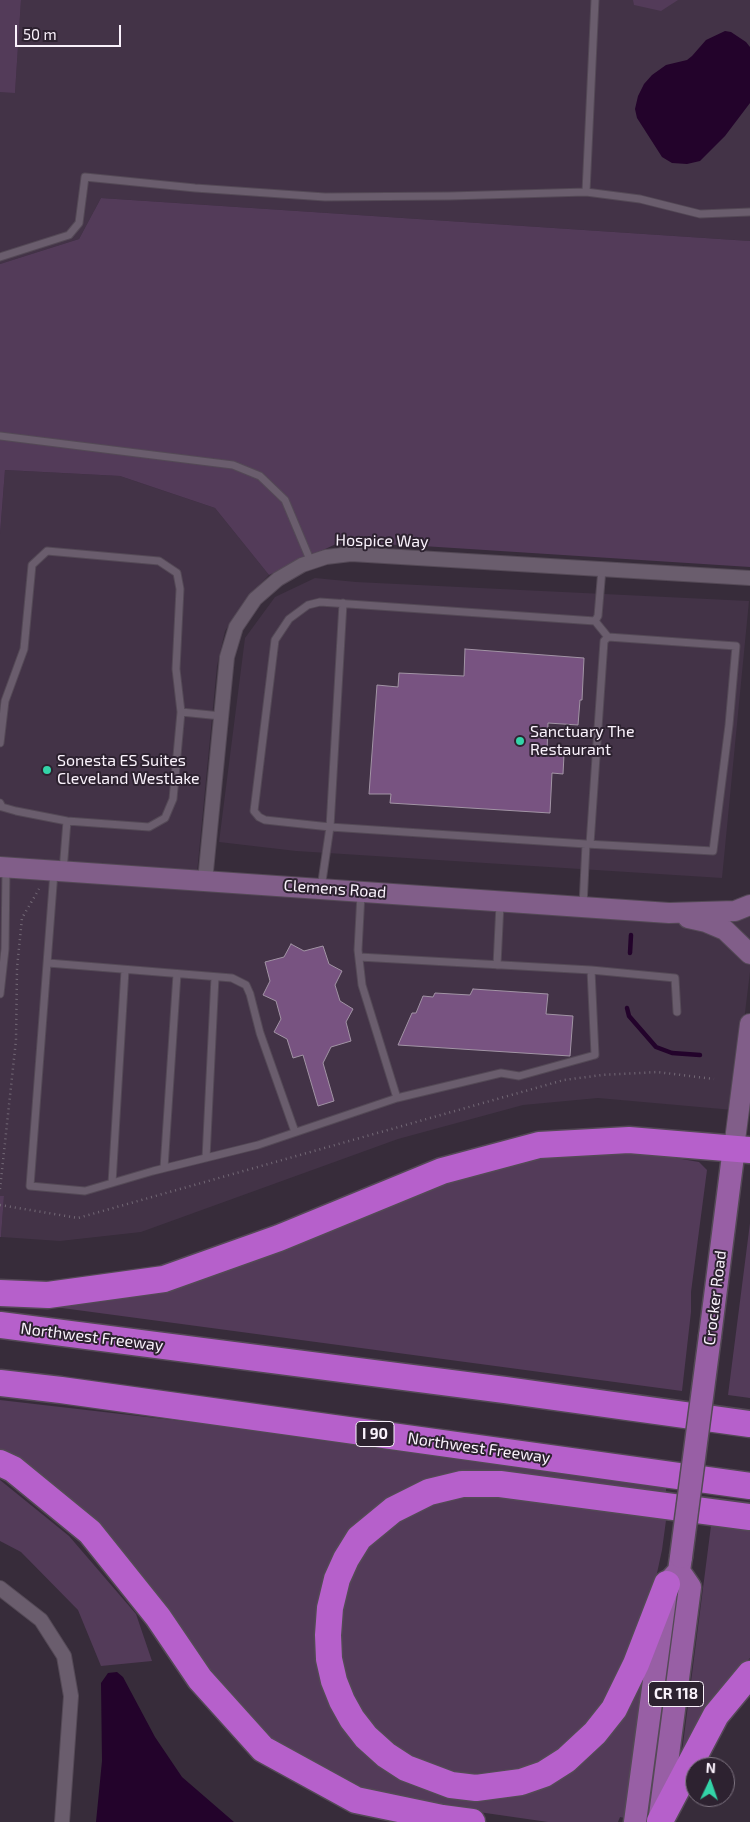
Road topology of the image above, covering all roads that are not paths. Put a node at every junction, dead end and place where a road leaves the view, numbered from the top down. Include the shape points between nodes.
1 (595, 0) edge
2 (586, 192) junction
3 (750, 212) edge
4 (0, 258) edge
5 (0, 436) edge
6 (311, 562) junction
7 (602, 569) junction
8 (750, 578) edge
9 (344, 603) junction
10 (595, 620) junction
11 (608, 637) junction
12 (181, 712) junction
13 (221, 716) junction
14 (0, 743) edge
15 (0, 803) edge
16 (67, 821) junction
17 (330, 827) junction
18 (588, 844) junction
19 (3, 867) edge
20 (59, 871) junction
21 (205, 881) junction
22 (321, 888) junction
23 (361, 891) junction
24 (500, 901) junction
25 (750, 905) edge
26 (583, 907) junction
27 (669, 913) junction
28 (3, 939) edge
29 (750, 954) edge
30 (359, 957) junction
31 (48, 963) junction
32 (498, 965) junction
33 (125, 970) junction
34 (591, 970) junction
35 (177, 974) junction
36 (215, 977) junction
37 (0, 994) edge
38 (677, 1012) dead end
39 (750, 1024) edge
40 (397, 1098) junction
41 (295, 1132) junction
42 (742, 1149) edge
43 (206, 1158) junction
44 (164, 1168) junction
45 (112, 1183) junction
46 (0, 1293) edge
47 (0, 1325) edge
48 (0, 1383) edge
49 (750, 1424) edge
50 (0, 1462) edge
51 (750, 1486) edge
52 (750, 1517) edge
53 (676, 1571) junction
54 (0, 1588) edge
55 (750, 1674) edge
56 (62, 1822) edge
57 (472, 1822) edge
58 (651, 1822) edge

1 - 2 lane
2 - 3 lane via 640,199 700,214
2 - 4 lane via 325,197 85,177 79,223 69,235
5 - 6 lane via 242,468 260,476 286,500
6 - 7 street, Hospice Way via 351,554
6 - 13 street, Hospice Way via 278,578 255,599 236,627 227,657
7 - 8 street, Hospice Way
7 - 10 lane
9 - 10 lane
9 - 17 lane
9 - 17 lane via 308,605 290,619 275,640 254,811 265,820
10 - 11 lane
11 - 18 lane via 604,641
11 - 18 lane via 736,646 729,726 713,851
12 - 13 lane
12 - 14 lane via 176,670 180,589 177,573 159,561 47,551 32,565 24,649 5,700
12 - 16 lane via 173,799 165,818 149,827
13 - 21 street, Hospice Way
15 - 16 lane via 16,811
16 - 20 lane
17 - 18 lane
17 - 22 lane
18 - 26 lane
19 - 20 street, Clemens Road
19 - 28 lane
20 - 21 street, Clemens Road
20 - 31 lane
21 - 22 street, Clemens Road
22 - 23 street, Clemens Road
23 - 24 street, Clemens Road
23 - 30 lane
24 - 26 street, Clemens Road
24 - 32 lane
25 - 27 street, Clemens Road via 735,911
26 - 27 street, Clemens Road
27 - 29 street, Clemens Road via 725,930
28 - 37 lane
30 - 32 lane
30 - 40 lane via 362,985
31 - 33 lane
31 - 45 lane via 30,1186 85,1191
32 - 34 lane
33 - 35 lane
33 - 45 lane
34 - 38 lane via 675,978
34 - 40 lane via 595,1055 519,1076 501,1074
35 - 36 lane
35 - 44 lane
36 - 41 lane via 232,978 246,984
36 - 43 lane
39 - 42 street, Crocker Road
40 - 41 lane
41 - 43 lane
42 - 46 highway via 629,1140 539,1145 442,1171 279,1238 164,1278 48,1295
42 - 53 main road, Crocker Road, bridge via 710,1336
43 - 44 lane
44 - 45 lane
47 - 49 highway, Northwest Freeway
48 - 51 highway, Northwest Freeway / I 90
50 - 57 highway via 90,1532 158,1617 200,1679 263,1749 356,1800
52 - 53 highway via 500,1484 462,1484 429,1492 393,1510 360,1538 346,1559 330,1608 329,1659 334,1681 345,1707 366,1737 406,1768 459,1786 476,1788 521,1782 544,1774 566,1760 595,1733 614,1709
53 - 58 main road, CR 118 via 690,1587
54 - 56 street via 41,1620 64,1656 70,1696
55 - 58 highway via 716,1715

